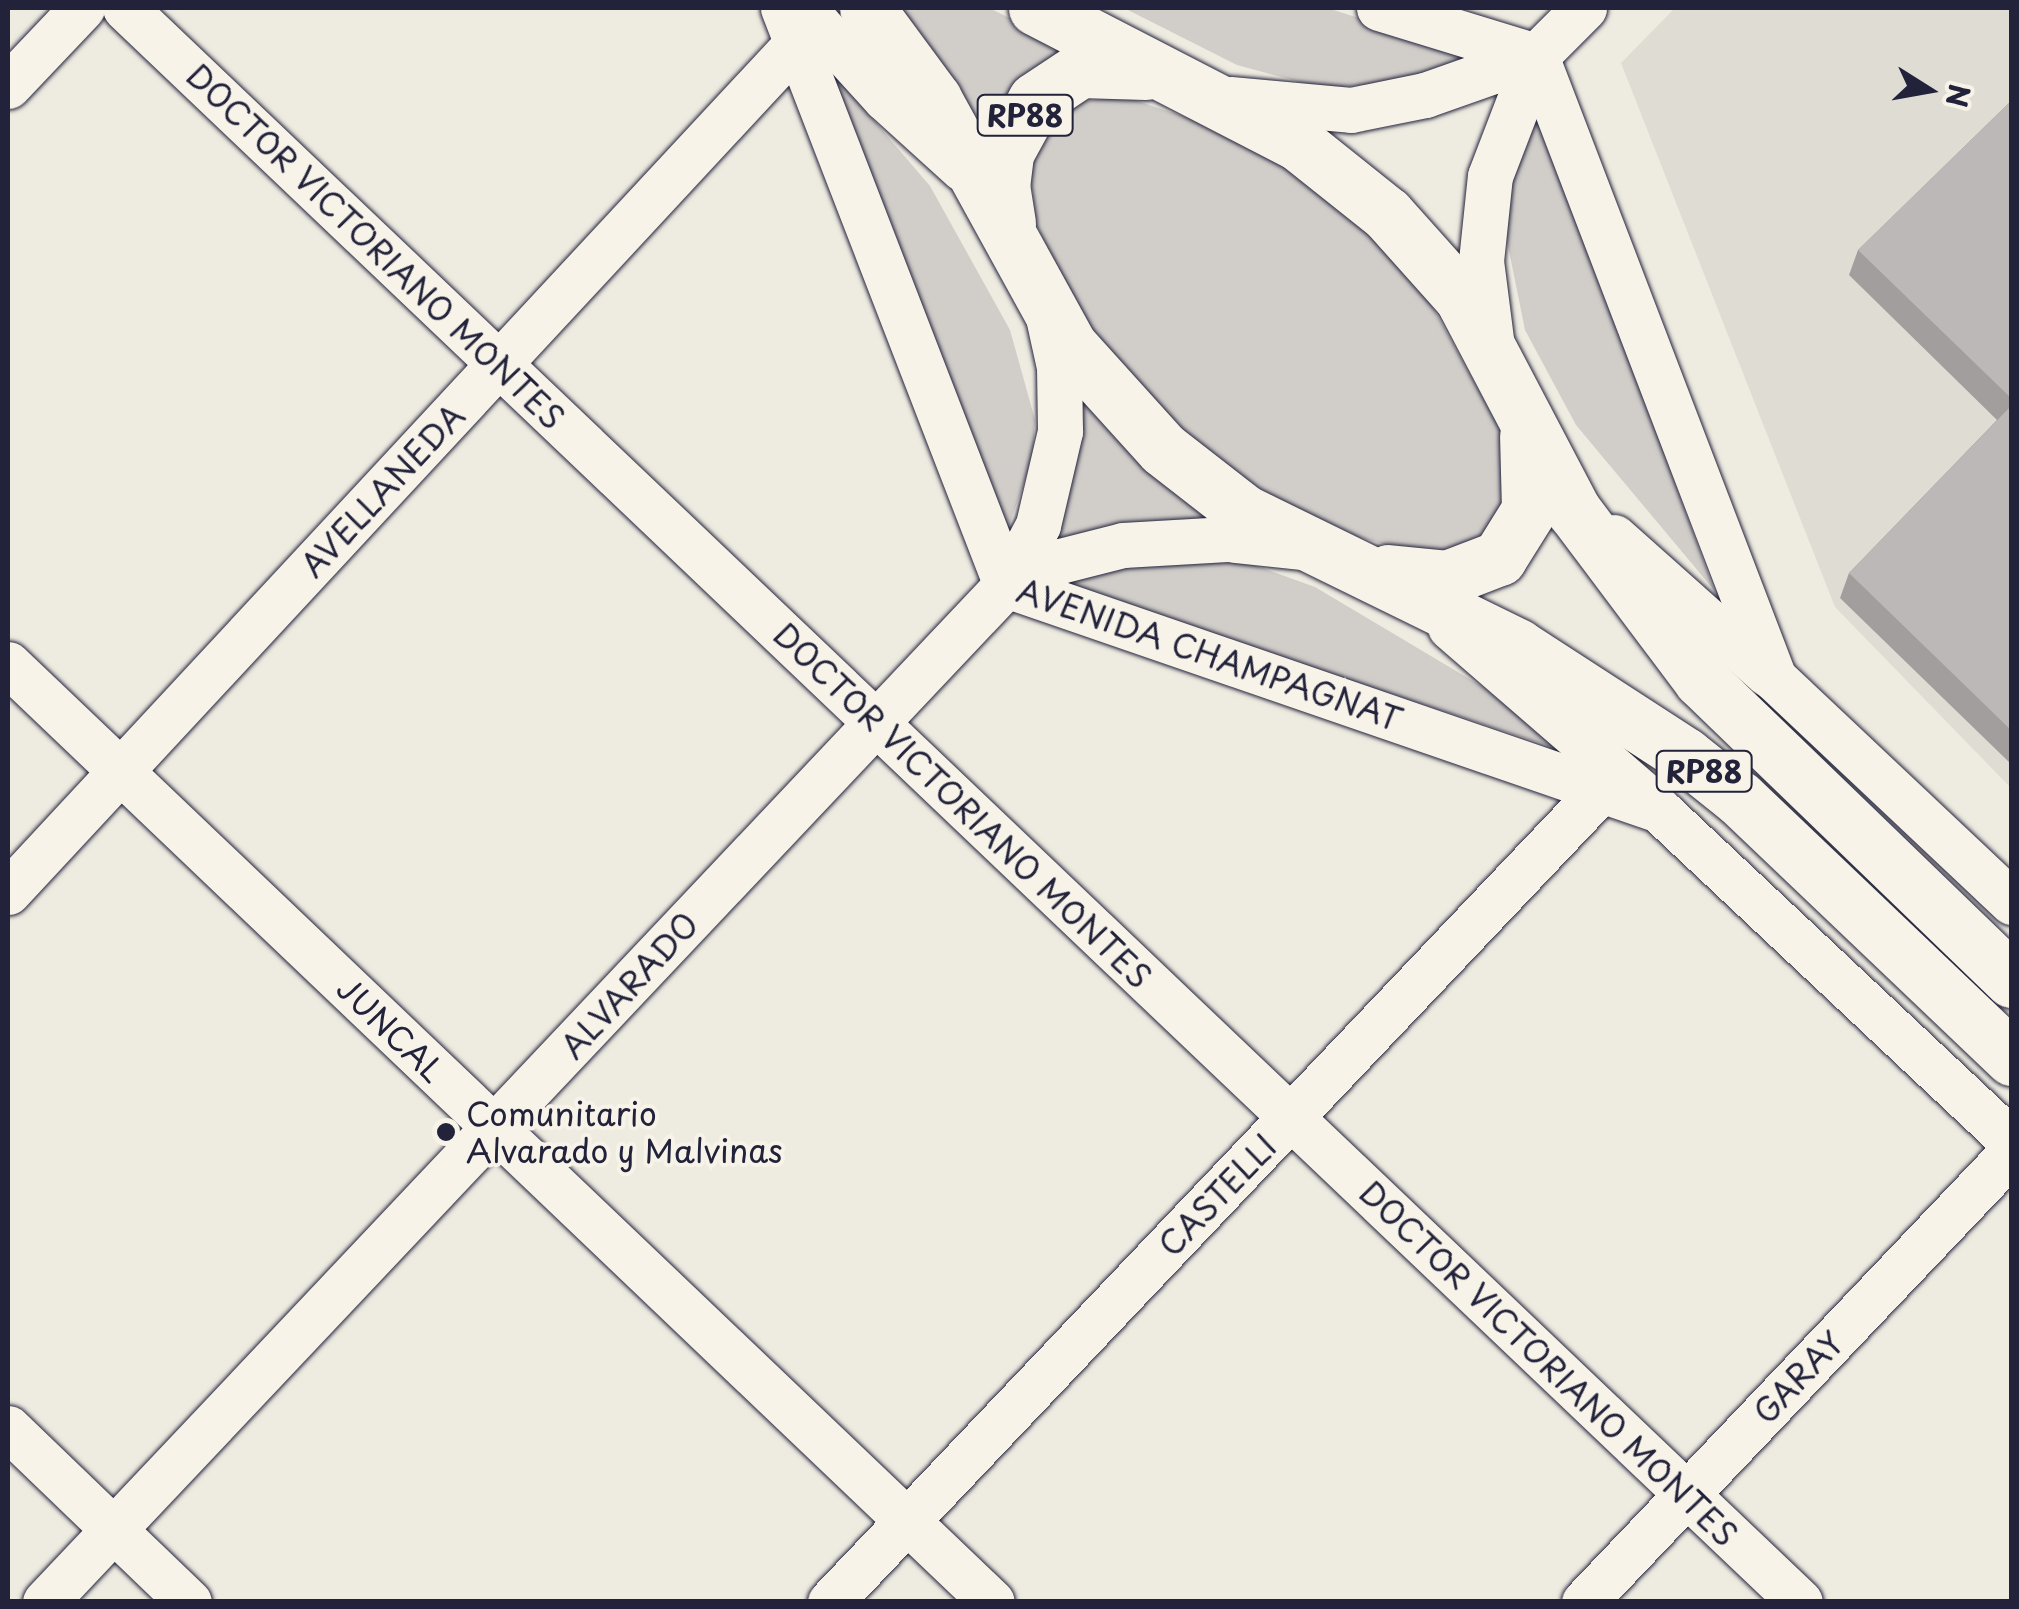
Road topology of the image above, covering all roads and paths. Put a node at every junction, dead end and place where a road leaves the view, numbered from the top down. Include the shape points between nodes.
1 (82, 8) edge
2 (125, 8) edge
3 (867, 8) edge
4 (1036, 8) edge
5 (1062, 8) edge
6 (1379, 8) edge
7 (1584, 8) edge
8 (794, 19) edge
9 (1107, 48) junction
10 (1536, 56) junction
11 (1177, 83) junction
12 (8, 86) edge
13 (983, 187) junction
14 (1032, 282) junction
15 (500, 364) junction
16 (1505, 375) junction
17 (1552, 471) junction
18 (1333, 556) junction
19 (1006, 585) junction
20 (1415, 596) junction
21 (8, 664) edge
22 (1774, 678) junction
23 (877, 724) junction
24 (120, 772) junction
25 (1603, 788) junction
26 (1658, 810) junction
27 (8, 892) edge
28 (2012, 902) edge
29 (2012, 980) edge
30 (2012, 1058) edge
31 (1291, 1117) junction
32 (494, 1128) junction
33 (2012, 1141) edge
34 (2012, 1152) edge
35 (8, 1428) edge
36 (1686, 1494) junction
37 (907, 1521) junction
38 (114, 1529) junction
39 (45, 1602) edge
40 (189, 1602) edge
41 (830, 1602) edge
42 (992, 1602) edge
43 (1584, 1602) edge
44 (1800, 1602) edge

1 - 12 street
2 - 15 street, DOCTOR VICTORIANO MONTES
3 - 13 highway, AVENIDA CHAMPAGNAT / RP88 via 934,99
4 - 9 highway, RP88
5 - 9 street
6 - 10 street
7 - 10 street
8 - 13 street, AVENIDA CHAMPAGNAT
8 - 15 street, AVELLANEDA
8 - 19 street, AVENIDA CHAMPAGNAT
9 - 11 highway, RP88
10 - 11 street via 1425,95 1351,110 1273,108
10 - 16 street via 1503,133 1485,215 1484,301
10 - 22 street
11 - 14 highway, RP88 via 1101,66 1058,80 1035,100 1011,137 1002,170 1006,218
11 - 16 highway, RP88 via 1298,143 1373,202 1462,298
13 - 14 highway, AVENIDA CHAMPAGNAT / RP88
14 - 18 highway, AVENIDA CHAMPAGNAT / RP88 via 1098,380 1163,450 1244,512
14 - 19 street, ALVARADO via 1057,354 1060,431 1038,524
15 - 23 street, DOCTOR VICTORIANO MONTES
15 - 24 street, AVELLANEDA
16 - 17 highway, RP88
16 - 18 highway, RP88 via 1533,486 1524,526 1499,558 1447,578
17 - 22 street via 1628,552
17 - 29 highway, RP88 via 1621,579 1700,680
18 - 19 street, ALVARADO via 1272,542 1153,541 1060,562
18 - 20 highway, AVENIDA CHAMPAGNAT / RP88
19 - 23 street, ALVARADO
19 - 25 street, AVENIDA CHAMPAGNAT
20 - 26 street, AVENIDA CHAMPAGNAT
20 - 30 highway, AVENIDA CHAMPAGNAT / RP88 via 1530,654 1685,756 1740,799
21 - 24 street, JUNCAL
22 - 28 street
23 - 31 street, DOCTOR VICTORIANO MONTES
23 - 32 street, ALVARADO
24 - 27 street, AVELLANEDA
24 - 32 street, JUNCAL
25 - 26 street, AVENIDA CHAMPAGNAT
25 - 31 street, CASTELLI
26 - 33 street, AVENIDA CHAMPAGNAT
31 - 36 street, DOCTOR VICTORIANO MONTES
31 - 37 street, CASTELLI
32 - 37 street, JUNCAL
32 - 38 street, ALVARADO
34 - 36 street, GARAY
35 - 38 street
36 - 43 street, GARAY
36 - 44 street, DOCTOR VICTORIANO MONTES
37 - 41 street, CASTELLI
37 - 42 street, JUNCAL
38 - 39 street, ALVARADO
38 - 40 street

